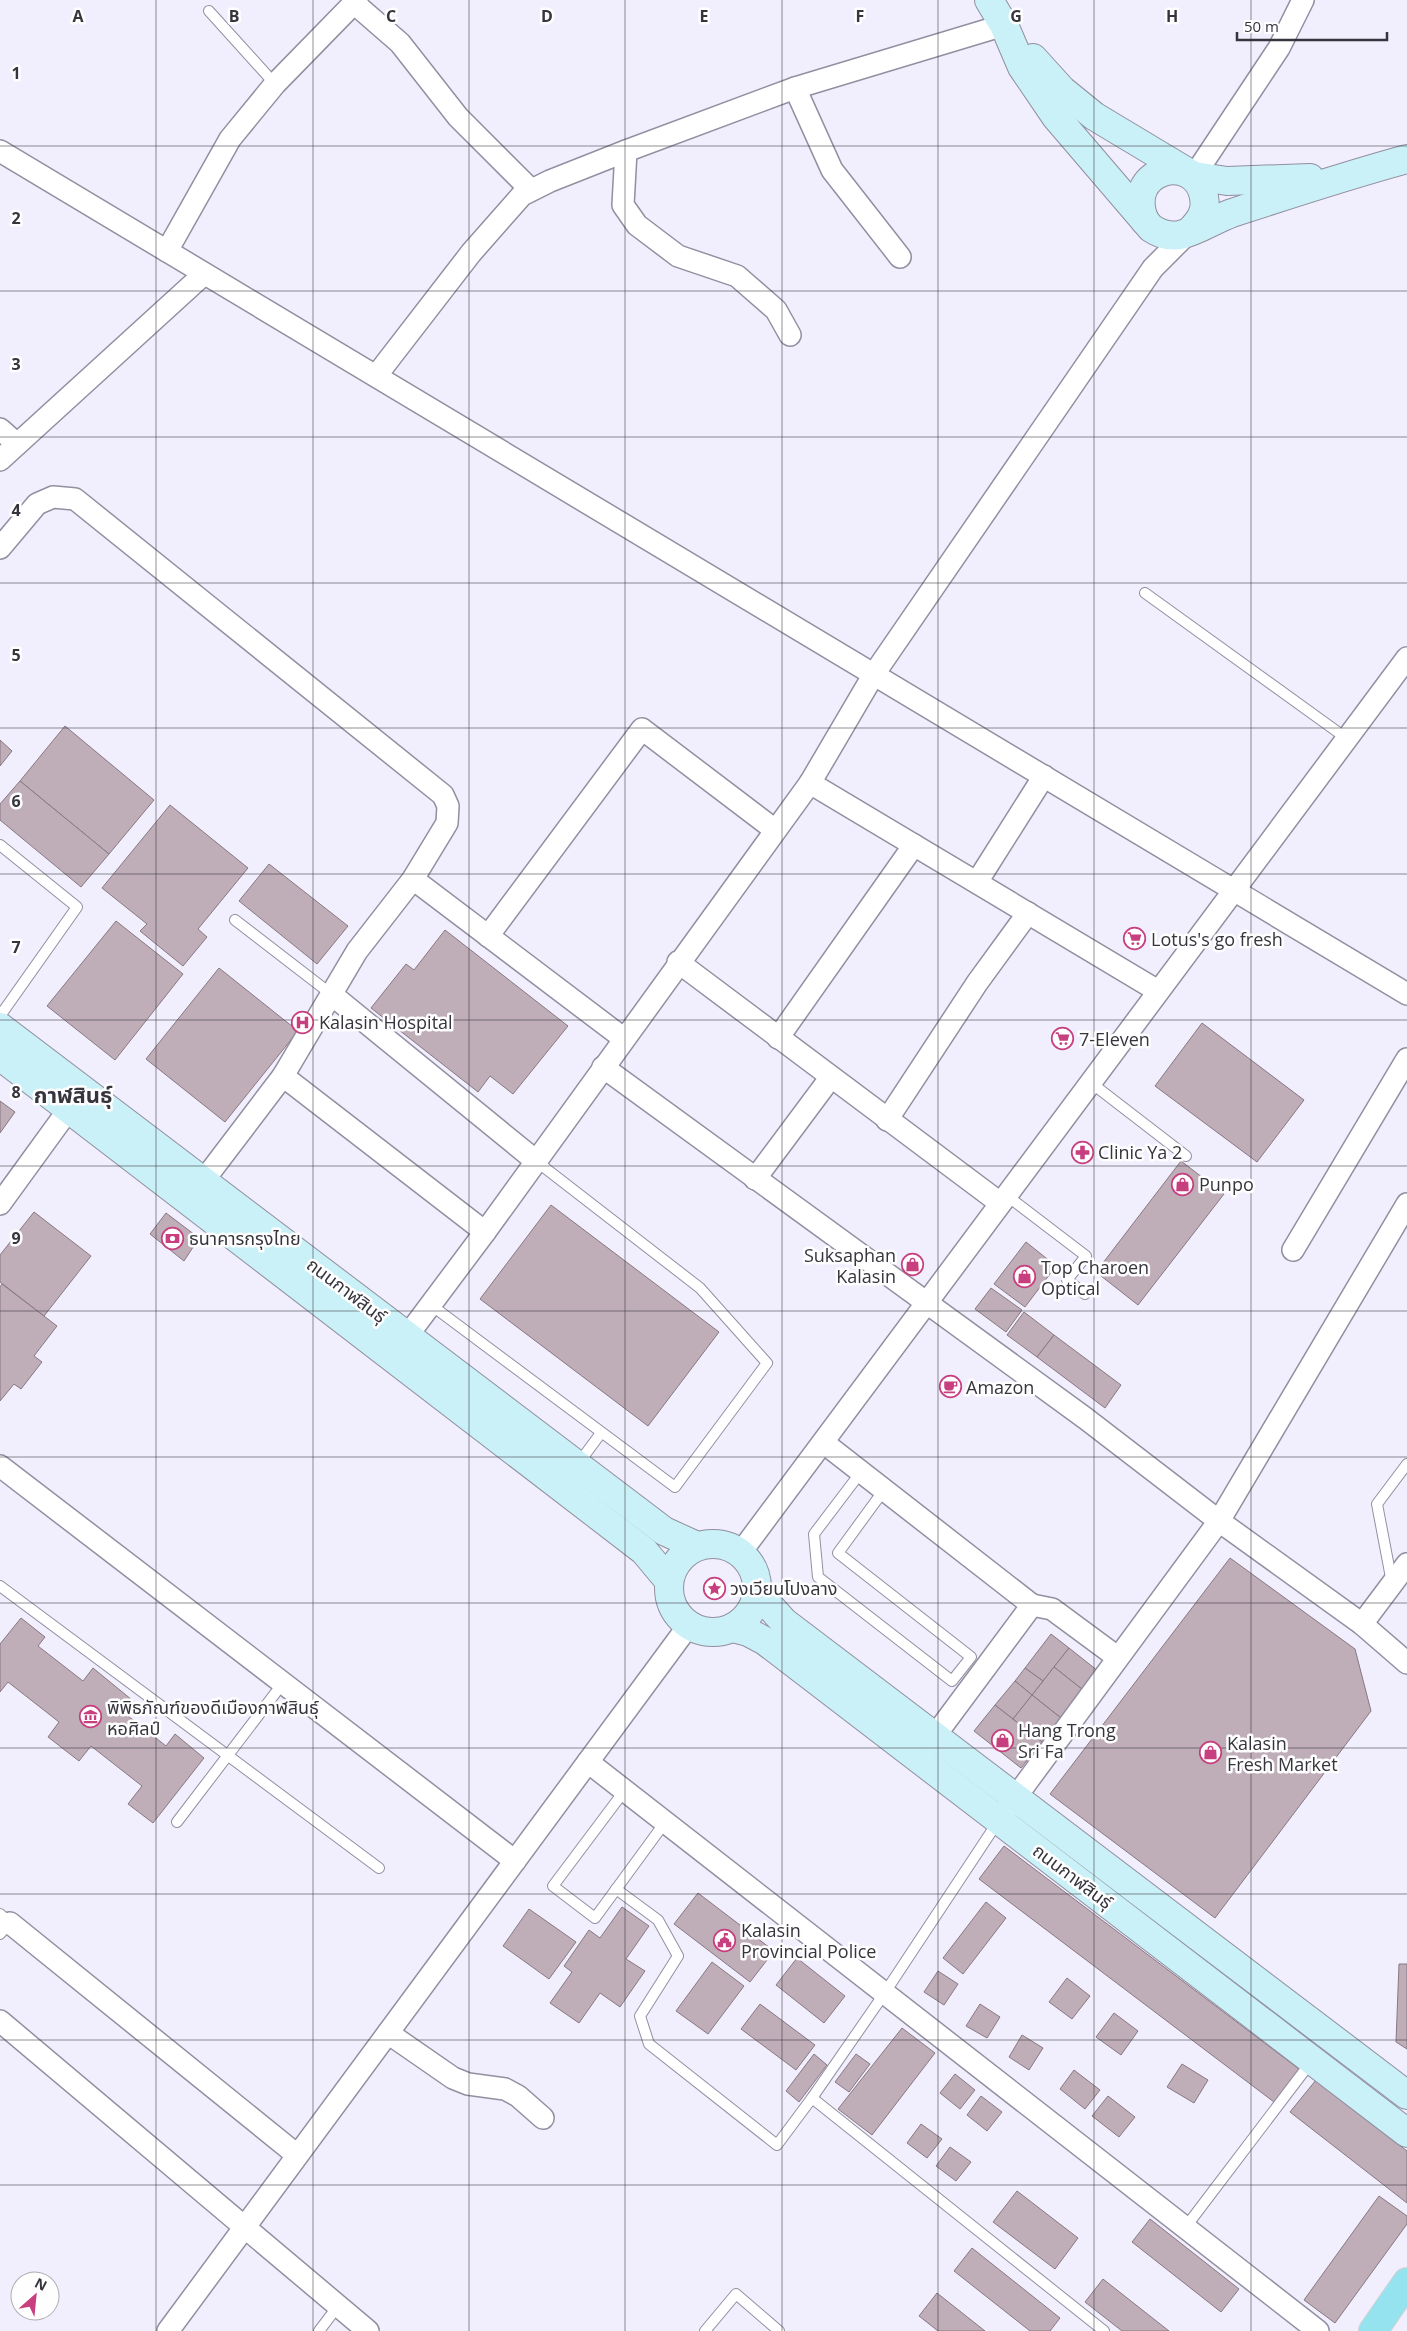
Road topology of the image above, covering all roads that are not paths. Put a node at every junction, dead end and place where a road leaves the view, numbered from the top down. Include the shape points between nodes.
1 (989, 0) edge
2 (1303, 0) edge
3 (355, 2) edge
4 (209, 11) dead end
5 (1004, 25) junction
6 (275, 84) junction
7 (795, 88) junction
8 (626, 151) junction
9 (0, 152) edge
10 (1407, 159) edge
11 (1194, 176) junction
12 (1339, 178) junction
13 (532, 190) junction
14 (1148, 225) junction
15 (1190, 230) junction
16 (166, 251) junction
17 (900, 257) dead end
18 (1153, 268) junction
19 (204, 274) junction
20 (790, 335) dead end
21 (376, 376) junction
22 (0, 429) edge
23 (17, 444) junction
24 (0, 460) edge
25 (0, 548) edge
26 (1145, 593) dead end
27 (1407, 658) edge
28 (874, 674) junction
29 (1346, 738) junction
30 (1044, 776) junction
31 (810, 783) junction
32 (775, 830) junction
33 (0, 845) edge
34 (914, 845) junction
35 (413, 879) junction
36 (977, 882) junction
37 (1234, 890) junction
38 (1028, 913) junction
39 (235, 920) dead end
40 (488, 936) junction
41 (678, 962) junction
42 (1158, 991) junction
43 (331, 994) junction
44 (1407, 994) edge
45 (0, 1016) edge
46 (0, 1027) edge
47 (623, 1038) junction
48 (778, 1038) junction
49 (0, 1056) edge
50 (1407, 1059) edge
51 (602, 1067) junction
52 (283, 1076) junction
53 (831, 1077) junction
54 (1090, 1082) junction
55 (69, 1109) junction
56 (887, 1120) junction
57 (1186, 1156) dead end
58 (536, 1161) junction
59 (755, 1178) junction
60 (204, 1180) junction
61 (1003, 1199) junction
62 (0, 1204) edge
63 (1407, 1204) edge
64 (485, 1232) junction
65 (1293, 1250) dead end
66 (1085, 1294) dead end
67 (928, 1302) junction
68 (431, 1305) junction
69 (407, 1336) junction
70 (391, 1358) junction
71 (601, 1432) junction
72 (824, 1443) junction
73 (1407, 1464) edge
74 (577, 1465) junction
75 (0, 1466) edge
76 (861, 1472) junction
77 (884, 1490) junction
78 (1219, 1521) junction
79 (697, 1546) junction
80 (741, 1552) junction
81 (1407, 1564) edge
82 (669, 1581) junction
83 (1392, 1584) junction
84 (0, 1586) edge
85 (758, 1593) junction
86 (1032, 1605) junction
87 (1362, 1624) junction
88 (690, 1625) junction
89 (732, 1628) junction
90 (1117, 1657) junction
91 (1407, 1663) edge
92 (283, 1683) junction
93 (934, 1738) junction
94 (227, 1755) junction
95 (588, 1762) junction
96 (625, 1790) junction
97 (1007, 1809) junction
98 (666, 1821) junction
99 (177, 1822) dead end
100 (515, 1861) junction
101 (379, 1868) dead end
102 (616, 1889) junction
103 (3, 1924) edge
104 (884, 1994) junction
105 (0, 2021) edge
106 (388, 2033) junction
107 (1313, 2059) junction
108 (1407, 2095) edge
109 (812, 2098) junction
110 (543, 2118) dead end
111 (1407, 2133) edge
112 (297, 2155) junction
113 (244, 2227) junction
114 (1185, 2228) junction
115 (1407, 2282) edge
116 (338, 2306) junction
117 (168, 2331) edge
118 (319, 2331) edge
119 (368, 2331) edge
120 (705, 2331) edge
121 (779, 2331) edge
122 (1104, 2331) edge
123 (1318, 2331) edge
124 (1373, 2331) edge

1 - 5 main road
2 - 11 street via 1279,48
3 - 6 street
3 - 13 street via 400,44 458,117
4 - 6 lane
5 - 7 street
5 - 11 main road via 1062,90 1081,106 1126,137
5 - 14 main road via 1022,67 1056,117
6 - 16 street via 230,139
7 - 8 street
7 - 17 street via 832,170
8 - 13 street
8 - 20 street via 623,205 637,225 678,256 736,276 776,310
9 - 16 street
10 - 12 main road
11 - 12 main road via 1227,181
11 - 14 main road via 1171,170 1150,178 1140,199 1140,210
11 - 15 main road via 1205,202 1204,214
12 - 15 main road
13 - 21 street via 522,195 471,253
14 - 15 main road via 1160,234 1170,236
14 - 18 street
15 - 18 street
16 - 19 street
18 - 28 street
19 - 21 street
19 - 23 street
21 - 28 street
22 - 23 street
23 - 24 street
25 - 35 street via 37,504 53,497 75,499 443,795 448,806 448,824
26 - 29 lane
27 - 29 street
28 - 30 street
28 - 31 street
29 - 37 street
30 - 36 street
30 - 37 street
31 - 32 street
31 - 34 street
32 - 40 street via 642,729
32 - 41 street
33 - 45 lane via 77,907
34 - 36 street
34 - 48 street
35 - 40 street
35 - 43 street via 357,951
36 - 38 street
37 - 42 street
37 - 44 street
38 - 42 street
38 - 56 street
39 - 43 lane
40 - 47 street
41 - 47 street
41 - 48 street
42 - 54 street
43 - 52 street
43 - 58 street
46 - 60 main road, ถนนกาฬสินธุ์
47 - 51 street
48 - 53 street
49 - 55 main road, ถนนกาฬสินธุ์
50 - 65 street
51 - 58 street
51 - 59 street
52 - 60 street
52 - 64 street
53 - 56 street
53 - 59 street
54 - 57 lane
54 - 61 street
55 - 62 street
55 - 70 main road, ถนนกาฬสินธุ์
56 - 61 street
58 - 64 street
58 - 71 lane via 700,1288 767,1363 675,1487
59 - 67 street
60 - 69 main road, ถนนกาฬสินธุ์
61 - 66 lane via 1086,1256 1068,1280
61 - 67 street
63 - 78 street
64 - 68 street
67 - 72 street
67 - 78 street
68 - 69 street
68 - 71 lane
69 - 70 street
69 - 74 main road, ถนนกาฬสินธุ์
70 - 82 main road, ถนนกาฬสินธุ์ via 644,1552
71 - 74 lane
72 - 76 street
72 - 80 street
73 - 83 lane via 1377,1504
74 - 79 main road, ถนนกาฬสินธุ์ via 664,1531
75 - 92 street
76 - 77 street
76 - 77 lane via 814,1534 818,1577 952,1681 971,1657 838,1553
77 - 86 street
78 - 87 street
78 - 90 street
79 - 80 main road via 722,1544
79 - 82 main road via 676,1563
80 - 85 main road via 757,1578
81 - 83 street
82 - 88 main road via 671,1603
83 - 87 street
84 - 94 lane
85 - 89 main road via 754,1607
85 - 93 main road, ถนนกาฬสินธุ์ via 784,1622
86 - 90 street via 1052,1609
86 - 93 street
87 - 91 street
88 - 89 main road via 703,1631 718,1632
88 - 95 street
89 - 97 main road, ถนนกาฬสินธุ์ via 766,1641
90 - 97 street
92 - 94 lane
92 - 100 street
93 - 97 main road, ถนนกาฬสินธุ์
94 - 99 lane
94 - 101 lane
95 - 96 street
95 - 100 street
96 - 98 street
96 - 102 lane via 553,1886 595,1918
97 - 104 lane
97 - 107 main road, ถนนกาฬสินธุ์
97 - 108 main road, ถนนกาฬสินธุ์
98 - 102 lane
98 - 104 street
100 - 106 street
102 - 109 lane via 658,1920 678,1956 640,2016 649,2044 777,2145
103 - 112 street
104 - 109 lane
104 - 114 street
105 - 113 street
106 - 110 street via 453,2078 505,2090 518,2096
106 - 112 street
107 - 111 main road, ถนนกาฬสินธุ์
107 - 114 lane
109 - 122 lane
112 - 113 street
113 - 116 street
113 - 117 street
114 - 123 street
115 - 124 main road
116 - 118 lane
116 - 119 street
120 - 121 lane via 736,2294

